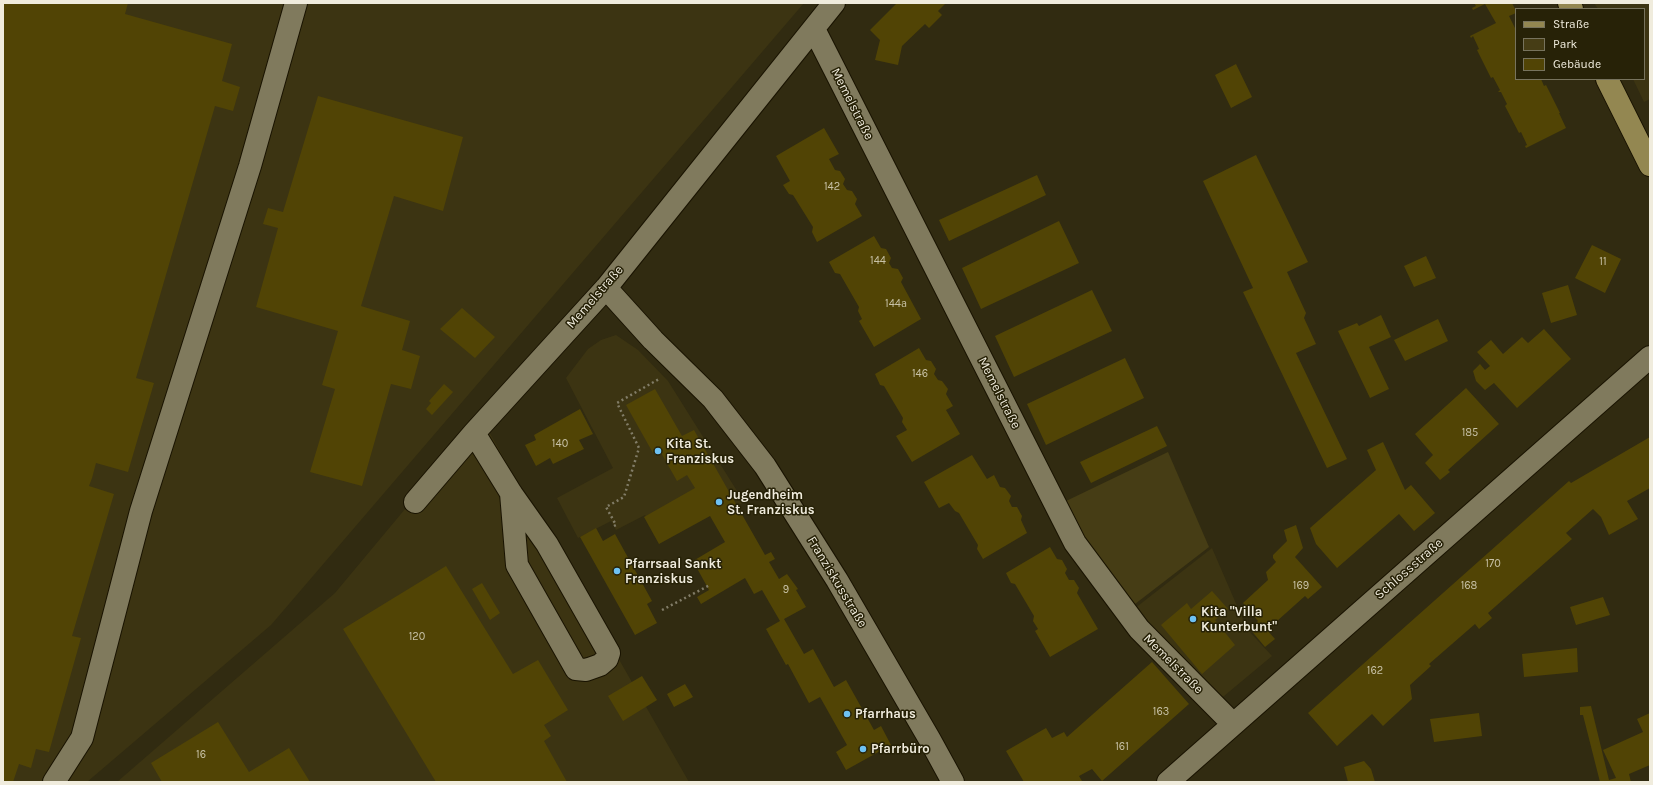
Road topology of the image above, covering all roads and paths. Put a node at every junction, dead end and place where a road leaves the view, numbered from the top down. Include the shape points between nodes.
1 (296, 3) edge
2 (834, 3) edge
3 (814, 29) junction
4 (1608, 80) edge
5 (1650, 165) edge
6 (606, 288) junction
7 (1650, 357) edge
8 (681, 368) junction
9 (474, 433) junction
10 (511, 493) junction
11 (415, 502) dead end
12 (614, 526) dead end
13 (710, 585) dead end
14 (662, 610) dead end
15 (1233, 724) junction
16 (54, 782) edge
17 (953, 782) edge
18 (1168, 782) edge

1 - 16 street via 250,166 141,511 82,738
2 - 3 street, Memelstraße
3 - 6 street, Memelstraße
3 - 15 street, Memelstraße via 1076,543 1139,629
4 - 5 main road
6 - 8 street, Franziskusstraße
6 - 9 street, Memelstraße
7 - 15 street, Schlossstraße
8 - 12 path via 617,403 639,448 624,497 606,507
8 - 17 street, Franziskusstraße via 713,399 765,466 837,580
9 - 10 street
9 - 11 street, Memelstraße
10 - 10 street via 547,544 609,653 600,665 586,670 576,669 517,565
13 - 14 path
15 - 18 street, Schlossstraße

